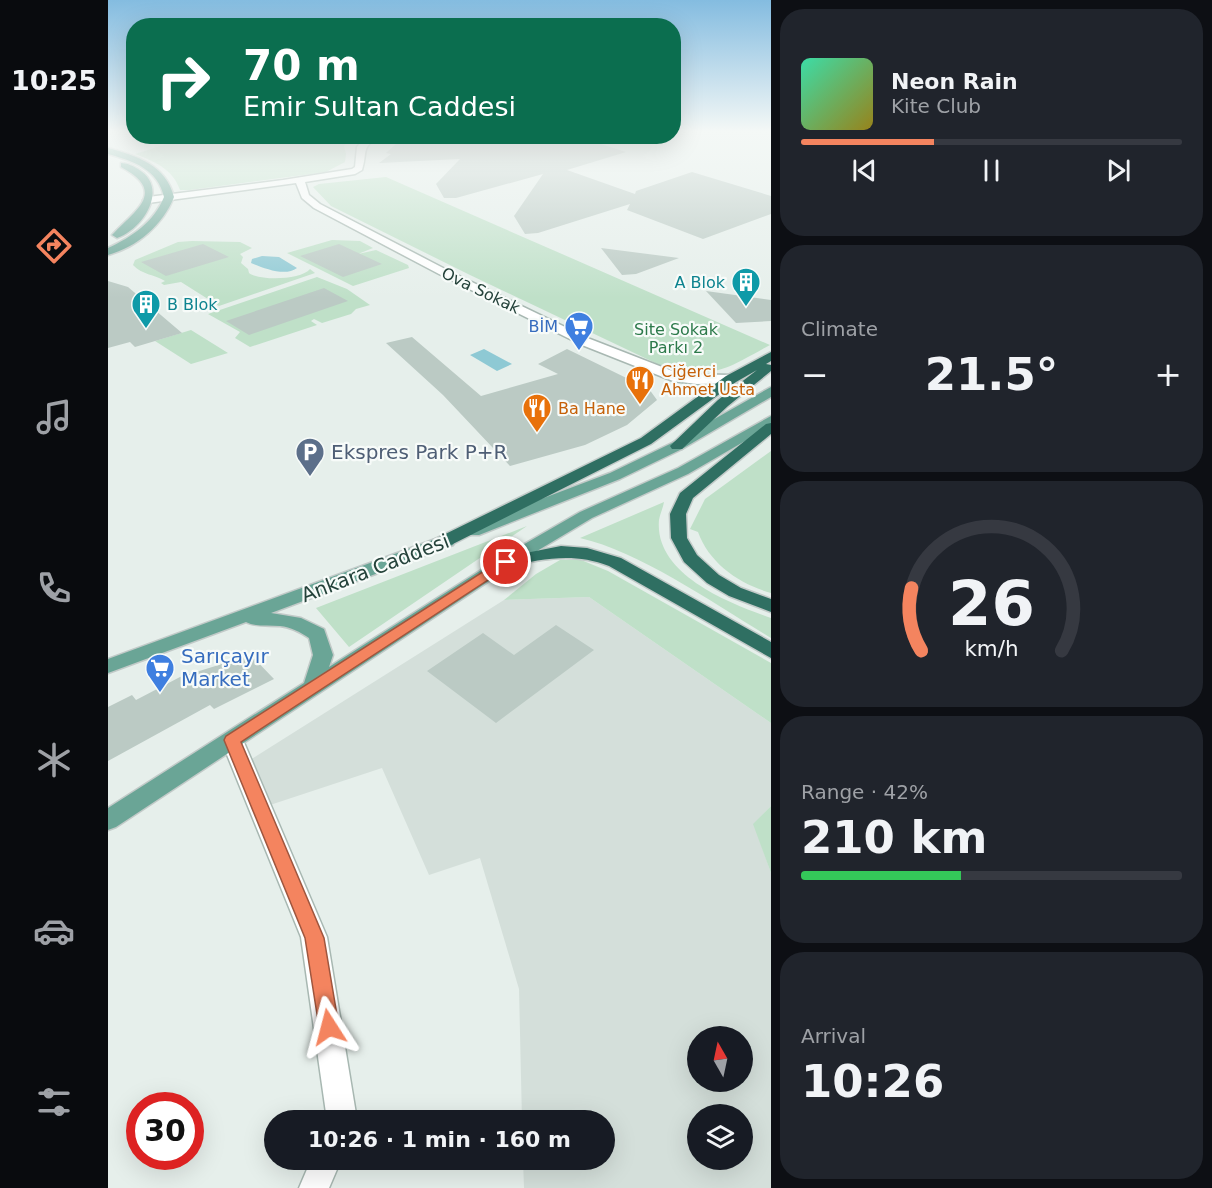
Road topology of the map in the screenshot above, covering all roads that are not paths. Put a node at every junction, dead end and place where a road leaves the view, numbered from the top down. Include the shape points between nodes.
1 (148, 187) edge
2 (166, 187) edge
3 (250, 187) edge
4 (302, 187) edge
5 (168, 198) junction
6 (148, 200) junction
7 (108, 240) edge
8 (108, 252) edge
9 (771, 356) edge
10 (771, 365) edge
11 (678, 378) junction
12 (731, 379) junction
13 (771, 391) edge
14 (700, 403) junction
15 (771, 420) edge
16 (771, 427) edge
17 (676, 446) junction
18 (433, 547) junction
19 (506, 562) junction
20 (771, 606) edge
21 (239, 619) junction
22 (771, 651) edge
23 (108, 666) edge
24 (312, 688) junction
25 (232, 740) junction
26 (108, 820) edge
27 (342, 1110) edge
28 (322, 1170) edge
29 (314, 1188) edge

1 - 6 main road
2 - 5 main road
3 - 5 street
4 - 11 street, Ova Sokak via 311,202 338,217 585,342
5 - 6 street
5 - 8 main road via 148,227
6 - 7 main road via 142,215
9 - 12 highway
10 - 17 highway
11 - 12 street, Ova Sokak
11 - 14 street, Ova Sokak via 691,388
12 - 14 highway
13 - 17 main road, Ankara Caddesi
14 - 18 highway via 646,441
15 - 19 main road via 682,471 586,515
16 - 20 highway via 686,496 678,514 679,538 690,558 713,579
17 - 18 main road, Ankara Caddesi via 615,476
18 - 21 main road, Ankara Caddesi
19 - 22 highway via 548,552 576,550 597,554
19 - 24 main road
21 - 23 main road, Ankara Caddesi
21 - 24 main road, Ankara Caddesi via 273,618 300,623 317,634 323,655
24 - 25 main road
25 - 26 main road
25 - 27 street via 315,938
28 - 29 street

